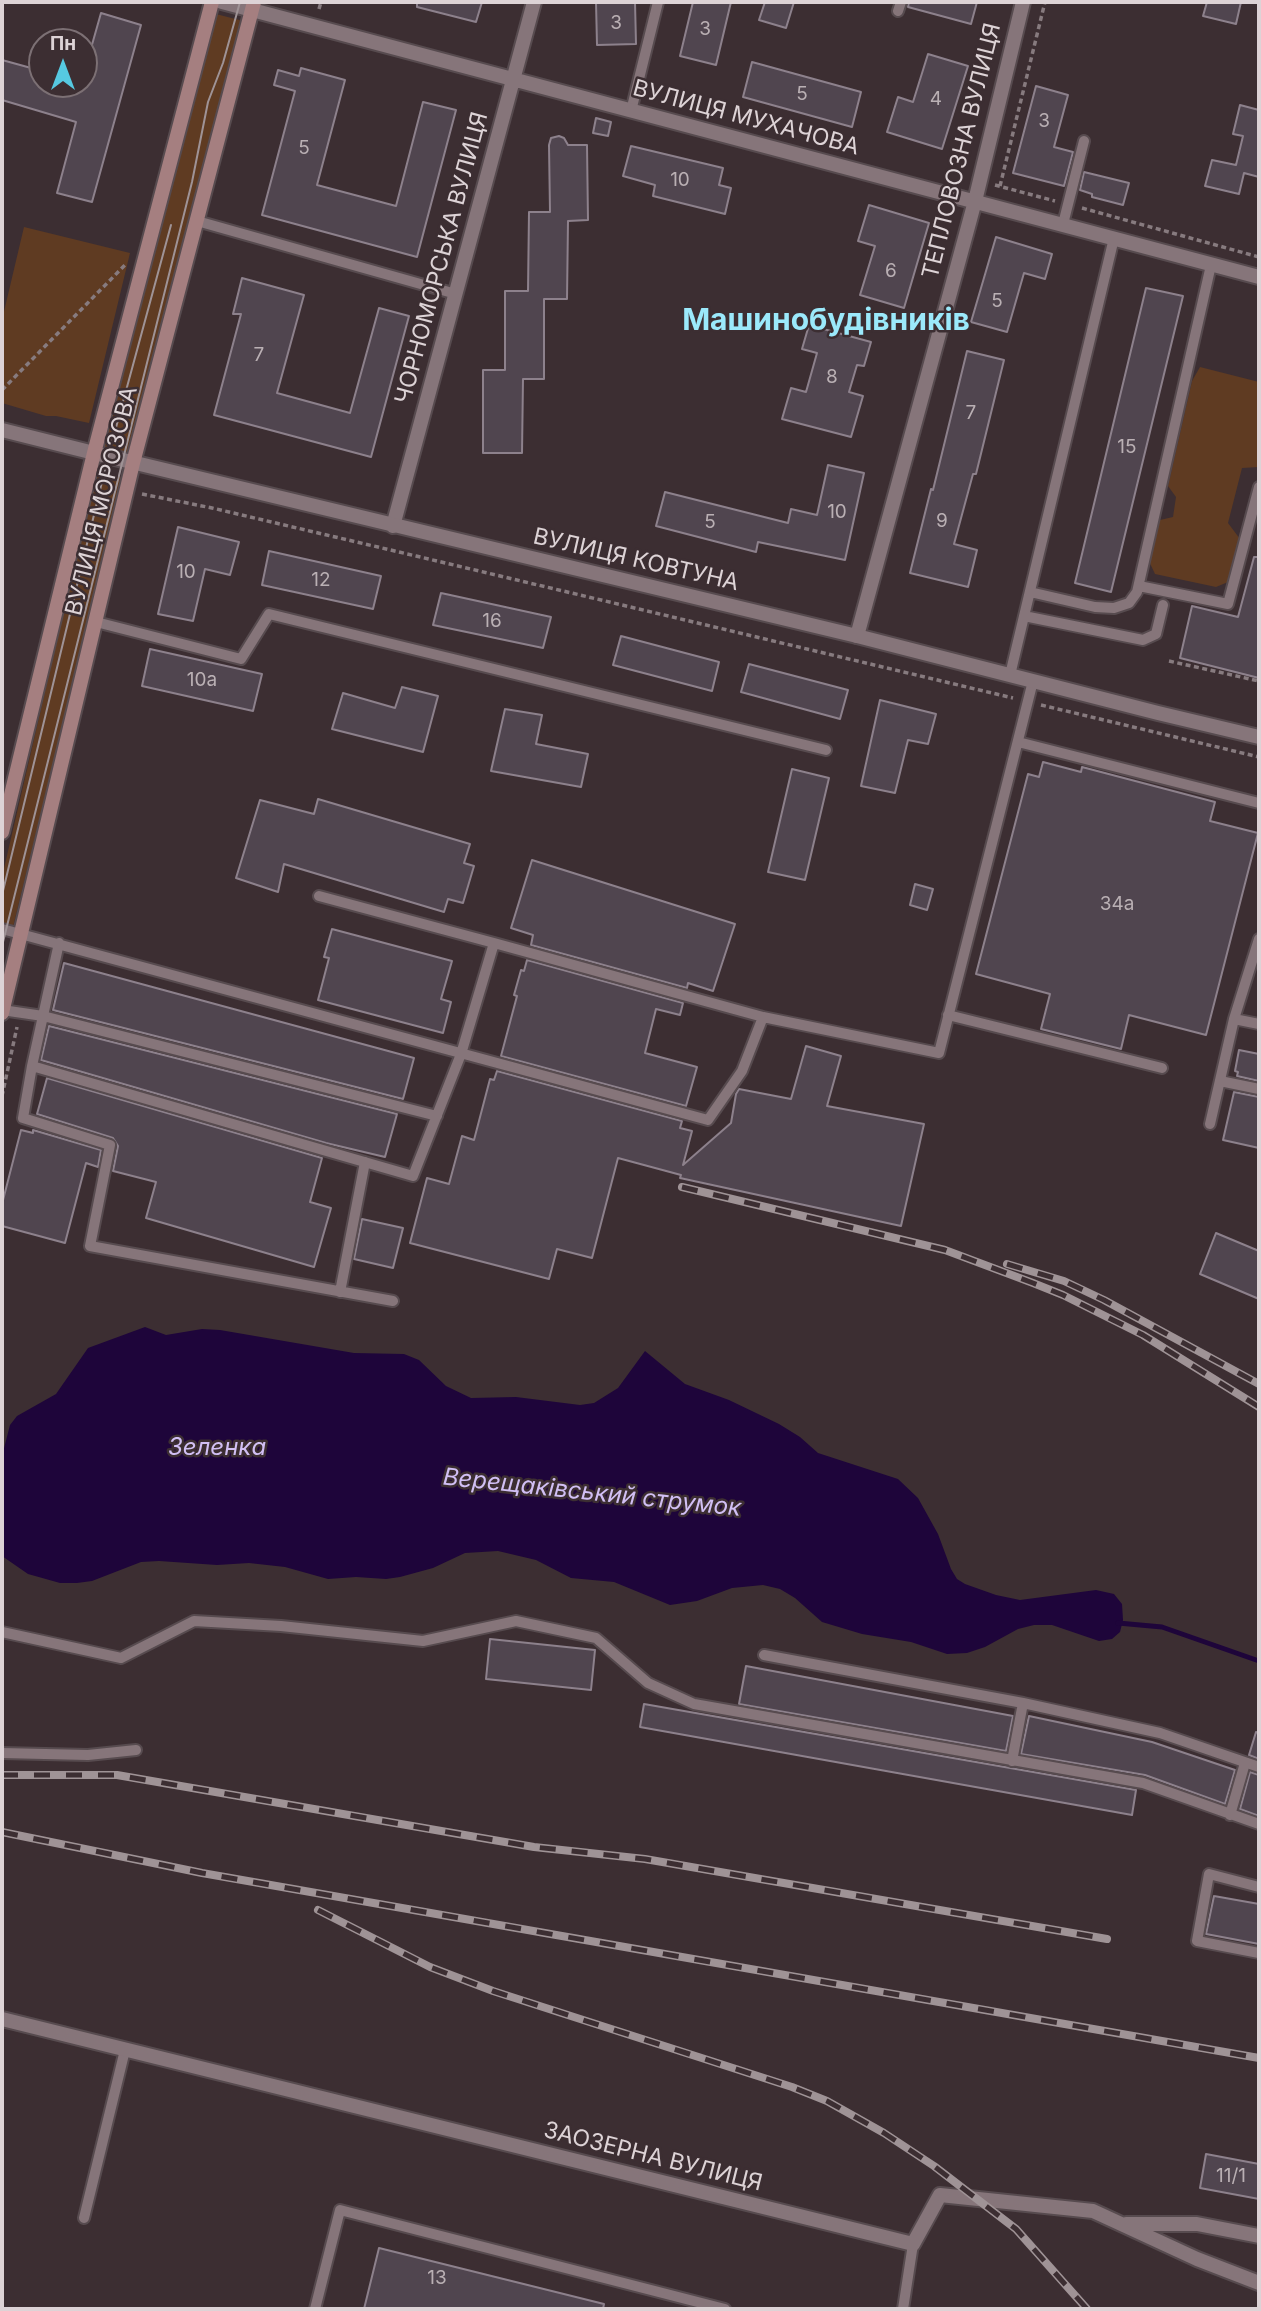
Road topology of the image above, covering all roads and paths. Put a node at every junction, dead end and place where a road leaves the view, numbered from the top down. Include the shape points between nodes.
1 (212, 2) edge
2 (222, 2) edge
3 (321, 2) edge
4 (534, 2) edge
5 (658, 2) edge
6 (1023, 2) edge
7 (1045, 2) edge
8 (253, 6) edge
9 (319, 9) dead end
10 (514, 80) junction
11 (631, 111) junction
12 (1084, 141) dead end
13 (979, 181) junction
14 (1000, 186) junction
15 (975, 201) junction
16 (1068, 205) junction
17 (197, 220) junction
18 (1063, 224) junction
19 (1114, 238) junction
20 (1259, 257) edge
21 (128, 262) dead end
22 (1211, 265) junction
23 (1259, 277) edge
24 (456, 294) junction
25 (2, 390) edge
26 (2, 430) edge
27 (94, 453) junction
28 (132, 463) junction
29 (1259, 487) edge
30 (142, 494) dead end
31 (393, 526) junction
32 (1139, 586) junction
33 (1030, 592) junction
34 (1163, 605) dead end
35 (1024, 616) junction
36 (96, 622) junction
37 (857, 636) junction
38 (1169, 661) dead end
39 (1010, 675) junction
40 (1033, 681) junction
41 (1259, 681) edge
42 (1029, 702) junction
43 (1259, 737) edge
44 (1018, 742) junction
45 (826, 750) dead end
46 (1259, 757) edge
47 (1259, 803) edge
48 (2, 832) edge
49 (319, 895) dead end
50 (2, 929) edge
51 (22, 934) junction
52 (1259, 939) edge
53 (60, 943) junction
54 (494, 943) junction
55 (2, 1011) edge
56 (20, 1012) junction
57 (948, 1015) junction
58 (43, 1016) junction
59 (763, 1017) junction
60 (1234, 1019) junction
61 (1259, 1024) edge
62 (461, 1054) junction
63 (32, 1066) junction
64 (1162, 1068) dead end
65 (1220, 1081) junction
66 (1259, 1089) edge
67 (2, 1096) edge
68 (437, 1116) junction
69 (1210, 1124) dead end
70 (365, 1162) junction
71 (340, 1292) junction
72 (393, 1301) dead end
73 (2, 1632) edge
74 (764, 1655) dead end
75 (1023, 1703) junction
76 (136, 1750) dead end
77 (2, 1753) edge
78 (1012, 1761) junction
79 (1245, 1763) junction
80 (1259, 1767) edge
81 (1230, 1815) junction
82 (1259, 1824) edge
83 (1259, 1887) edge
84 (1259, 1953) edge
85 (2, 2019) edge
86 (125, 2050) junction
87 (84, 2218) dead end
88 (1121, 2224) junction
89 (1259, 2235) edge
90 (913, 2244) junction
91 (1259, 2283) edge
92 (315, 2309) edge
93 (726, 2309) edge
94 (902, 2309) edge

1 - 27 main road, ВУЛИЦЯ МОРОЗОВА
2 - 8 street, ВУЛИЦЯ МУХАЧОВА
3 - 9 path
4 - 10 street, ЧОРНОМОРСЬКА ВУЛИЦЯ
5 - 11 lane
6 - 13 street, ТЕПЛОВОЗНА ВУЛИЦЯ
7 - 14 path
8 - 10 street, ВУЛИЦЯ МУХАЧОВА
8 - 17 main road, ВУЛИЦЯ МОРОЗОВА
10 - 11 street, ВУЛИЦЯ МУХАЧОВА
10 - 24 street, ЧОРНОМОРСЬКА ВУЛИЦЯ
11 - 15 street, ВУЛИЦЯ МУХАЧОВА
12 - 16 lane
13 - 14 path
13 - 15 street, ТЕПЛОВОЗНА ВУЛИЦЯ
14 - 16 path
15 - 18 street, ВУЛИЦЯ МУХАЧОВА
15 - 37 street, ТЕПЛОВОЗНА ВУЛИЦЯ
16 - 18 lane
16 - 20 path
17 - 24 lane
17 - 28 main road, ВУЛИЦЯ МОРОЗОВА
18 - 19 street, ВУЛИЦЯ МУХАЧОВА
19 - 22 street, ВУЛИЦЯ МУХАЧОВА
19 - 33 lane
21 - 25 path
22 - 23 street, ВУЛИЦЯ МУХАЧОВА
22 - 32 lane
24 - 31 street, ЧОРНОМОРСЬКА ВУЛИЦЯ
26 - 27 street, ВУЛИЦЯ КОВТУНА
27 - 28 street, ВУЛИЦЯ КОВТУНА
27 - 48 main road, ВУЛИЦЯ МОРОЗОВА
28 - 31 street, ВУЛИЦЯ КОВТУНА
28 - 36 main road, ВУЛИЦЯ МОРОЗОВА
29 - 32 lane via 1228,604
30 - 42 path
31 - 37 street, ВУЛИЦЯ КОВТУНА
32 - 33 lane via 1129,603 1114,608
33 - 35 lane
34 - 35 lane via 1156,634 1143,640
35 - 39 lane
36 - 45 lane via 241,659 269,614
36 - 51 main road, ВУЛИЦЯ МОРОЗОВА
37 - 39 street, ВУЛИЦЯ КОВТУНА
38 - 41 path
39 - 40 street, ВУЛИЦЯ КОВТУНА
40 - 42 lane
40 - 43 street, ВУЛИЦЯ КОВТУНА
42 - 44 lane
42 - 46 path
44 - 47 lane
44 - 57 lane
49 - 54 lane
50 - 51 lane
51 - 53 lane
51 - 55 main road, ВУЛИЦЯ МОРОЗОВА
52 - 60 lane
53 - 58 lane
53 - 62 lane
54 - 59 lane
54 - 62 lane
55 - 56 lane
56 - 58 lane
56 - 67 path
57 - 59 lane via 939,1053
57 - 64 lane
58 - 63 lane
58 - 68 lane
59 - 62 lane via 742,1071 708,1120
60 - 61 lane
60 - 65 lane
62 - 68 lane
63 - 70 lane
63 - 71 lane via 23,1118 110,1145 90,1246
65 - 66 lane
65 - 69 lane
68 - 70 lane via 413,1176
70 - 71 lane
71 - 72 lane
73 - 78 lane via 121,1658 194,1621 423,1641 516,1621 596,1639 649,1683 694,1703
74 - 75 lane
75 - 78 lane
75 - 79 lane via 1160,1733
76 - 77 lane via 89,1755
78 - 81 lane via 1143,1783
79 - 80 lane
79 - 81 lane
81 - 82 lane
83 - 84 lane via 1209,1874 1197,1941
85 - 86 street, ЗАОЗЕРНА ВУЛИЦЯ
86 - 87 lane
86 - 90 street, ЗАОЗЕРНА ВУЛИЦЯ
88 - 89 street via 1196,2224
88 - 90 street via 1093,2211 940,2195
88 - 91 street
90 - 94 lane
92 - 93 lane via 340,2210

